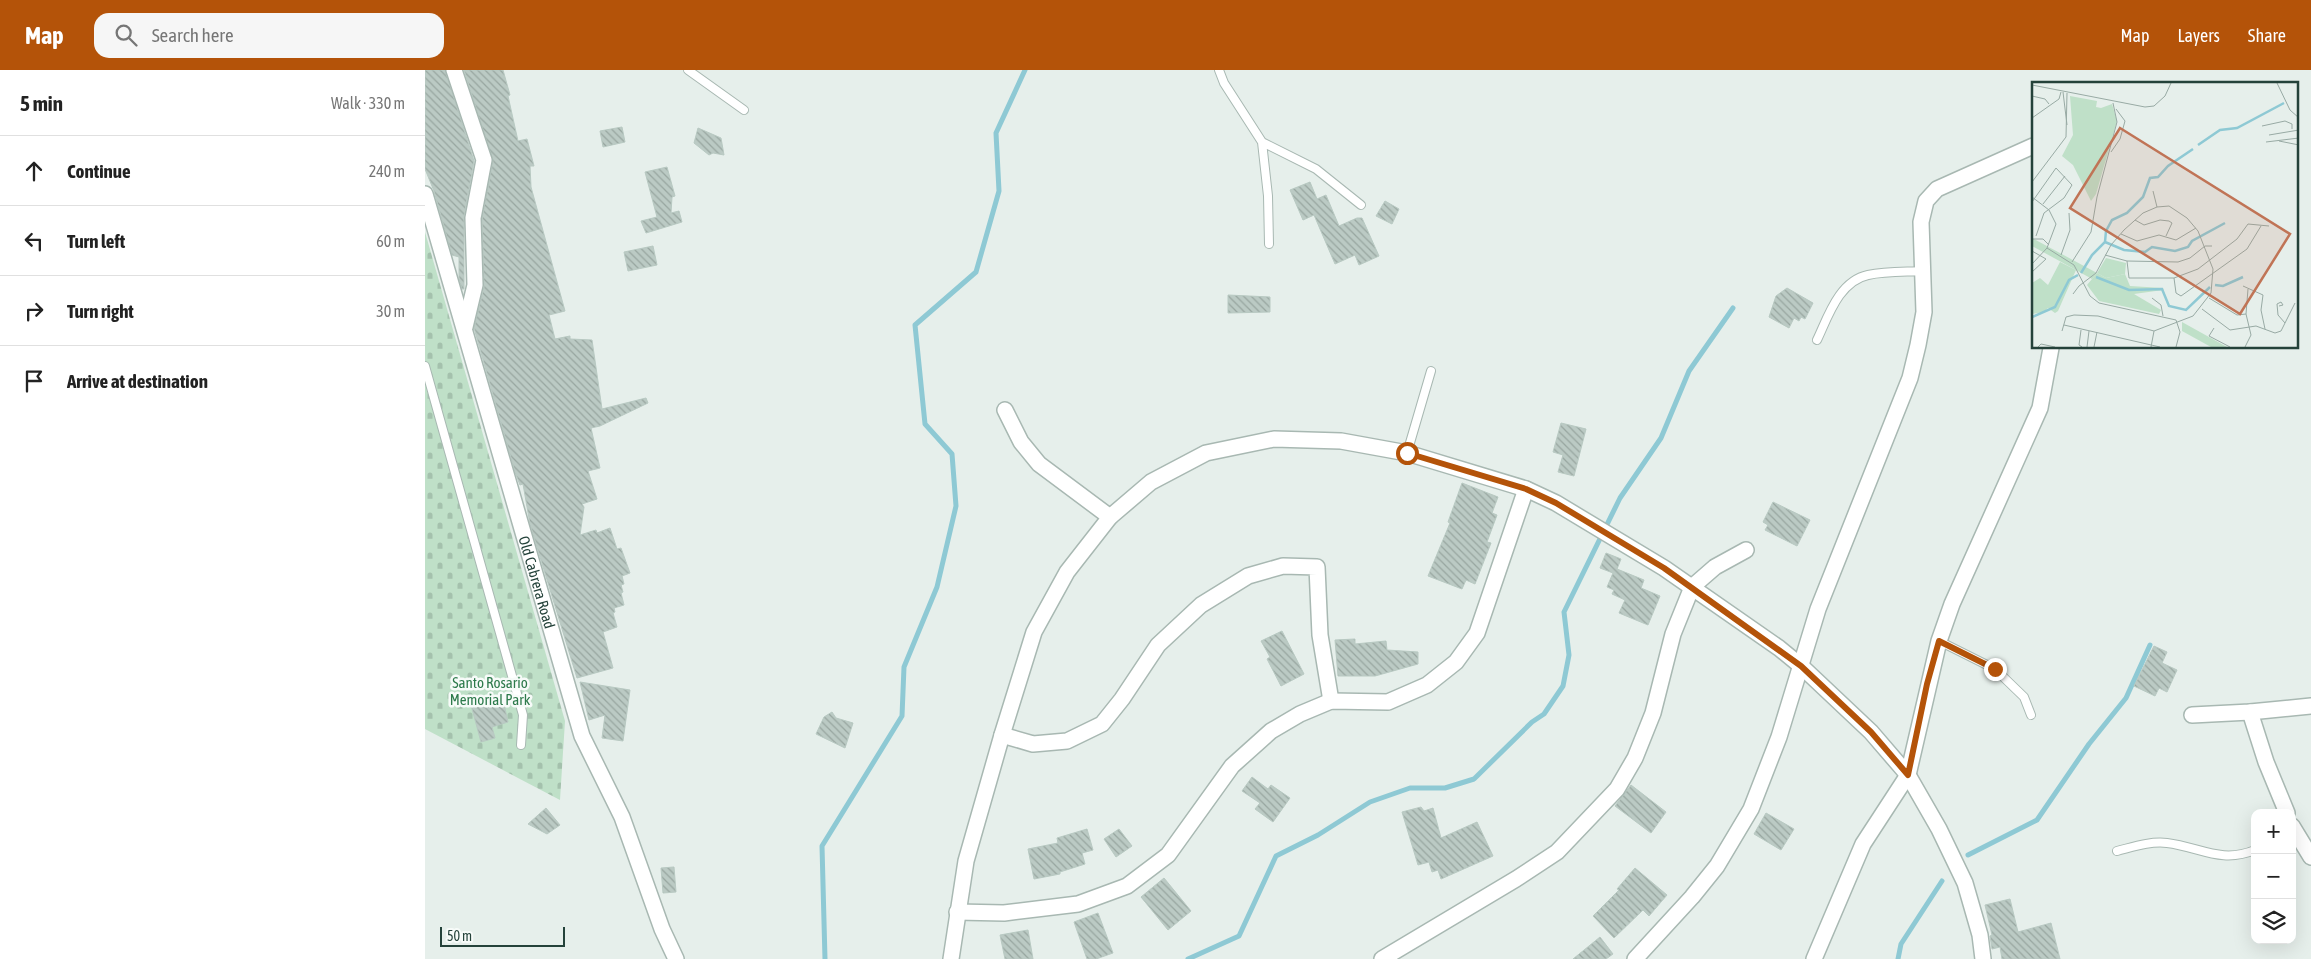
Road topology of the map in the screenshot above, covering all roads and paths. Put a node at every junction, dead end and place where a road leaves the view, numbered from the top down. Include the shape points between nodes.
1 (454, 70) edge
2 (688, 70) edge
3 (1219, 70) edge
4 (744, 110) dead end
5 (1261, 142) junction
6 (2032, 146) edge
7 (425, 194) edge
8 (1361, 205) dead end
9 (1269, 244) dead end
10 (1923, 270) junction
11 (465, 329) junction
12 (1817, 340) dead end
13 (2051, 349) edge
14 (425, 366) edge
15 (1431, 371) dead end
16 (1005, 410) dead end
17 (1407, 453) junction
18 (1526, 489) junction
19 (1110, 517) junction
20 (1746, 550) dead end
21 (1691, 587) junction
22 (1939, 641) junction
23 (1801, 666) junction
24 (1331, 701) junction
25 (2311, 706) edge
26 (2250, 712) junction
27 (2031, 715) dead end
28 (2192, 715) dead end
29 (1002, 735) junction
30 (521, 745) dead end
31 (1908, 775) junction
32 (2285, 809) edge
33 (2296, 835) edge
34 (2117, 851) dead end
35 (2251, 851) edge
36 (2311, 857) edge
37 (957, 912) junction
38 (676, 959) edge
39 (951, 959) edge
40 (1382, 959) edge
41 (1635, 959) edge
42 (1814, 959) edge
43 (1983, 959) edge

1 - 11 street via 484,160 473,218 475,285
2 - 4 lane
3 - 5 lane
5 - 8 lane via 1316,169
5 - 9 lane via 1268,196
6 - 10 street via 1937,189 1926,200 1921,222
7 - 11 street, Old Cabrera Road
10 - 12 lane via 1867,275 1850,284 1837,298
10 - 23 street via 1923,312 1910,378 1818,609
11 - 38 street, Old Cabrera Road via 582,736 621,817
13 - 22 street via 2040,408 1952,604
14 - 30 lane via 523,715
15 - 17 lane
16 - 19 street via 1021,442 1039,464
17 - 18 street
17 - 19 street via 1341,441 1274,439 1206,453 1151,482
18 - 21 street via 1556,503
18 - 24 street via 1477,633 1456,662 1427,685 1388,702
19 - 29 street via 1067,572 1034,632
20 - 21 street via 1715,567
21 - 23 street
21 - 40 street via 1673,634 1653,713 1635,758 1617,789 1557,852
22 - 27 lane via 1995,669 2024,697
22 - 31 street
23 - 31 street via 1871,732
23 - 41 street via 1779,737 1751,810 1717,866 1693,897
24 - 29 street via 1320,635 1317,567 1283,566 1248,576 1201,605 1158,645 1102,724 1067,741 1033,744
24 - 37 street via 1271,731 1232,766 1168,855 1127,886 1078,904 1004,913
25 - 26 street
26 - 28 street
26 - 32 street
29 - 37 street via 966,861
31 - 42 street via 1863,844
31 - 43 street via 1939,828 1965,883 1980,935
33 - 36 street
34 - 35 lane via 2167,843 2217,856
37 - 39 street

